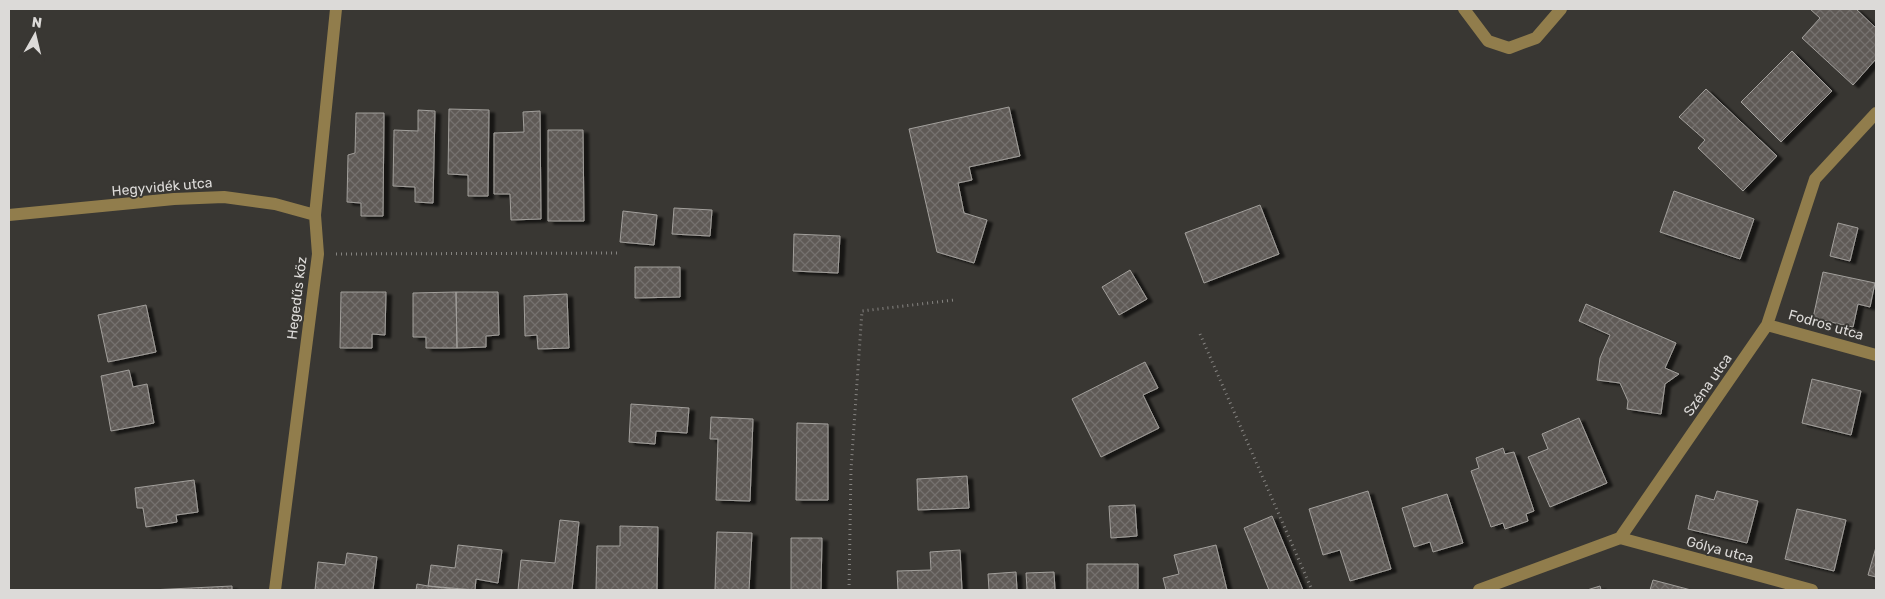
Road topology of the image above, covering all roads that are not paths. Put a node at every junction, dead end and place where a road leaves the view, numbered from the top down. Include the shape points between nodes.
1 (336, 9) edge
2 (1464, 9) edge
3 (1561, 9) edge
4 (1876, 113) edge
5 (9, 215) edge
6 (315, 215) junction
7 (1767, 324) junction
8 (1876, 355) edge
9 (1620, 538) junction
10 (275, 590) edge
11 (1479, 590) edge
12 (1812, 590) edge

1 - 6 street, Hegedűs köz
2 - 3 street via 1488,41 1509,48 1536,38
4 - 7 street, Széna utca via 1815,180
5 - 6 street, Hegyvidék utca via 224,197 275,204
6 - 10 street, Hegedűs köz via 318,254
7 - 8 street, Fodros utca
7 - 9 street, Széna utca
9 - 11 street
9 - 12 street, Gólya utca

